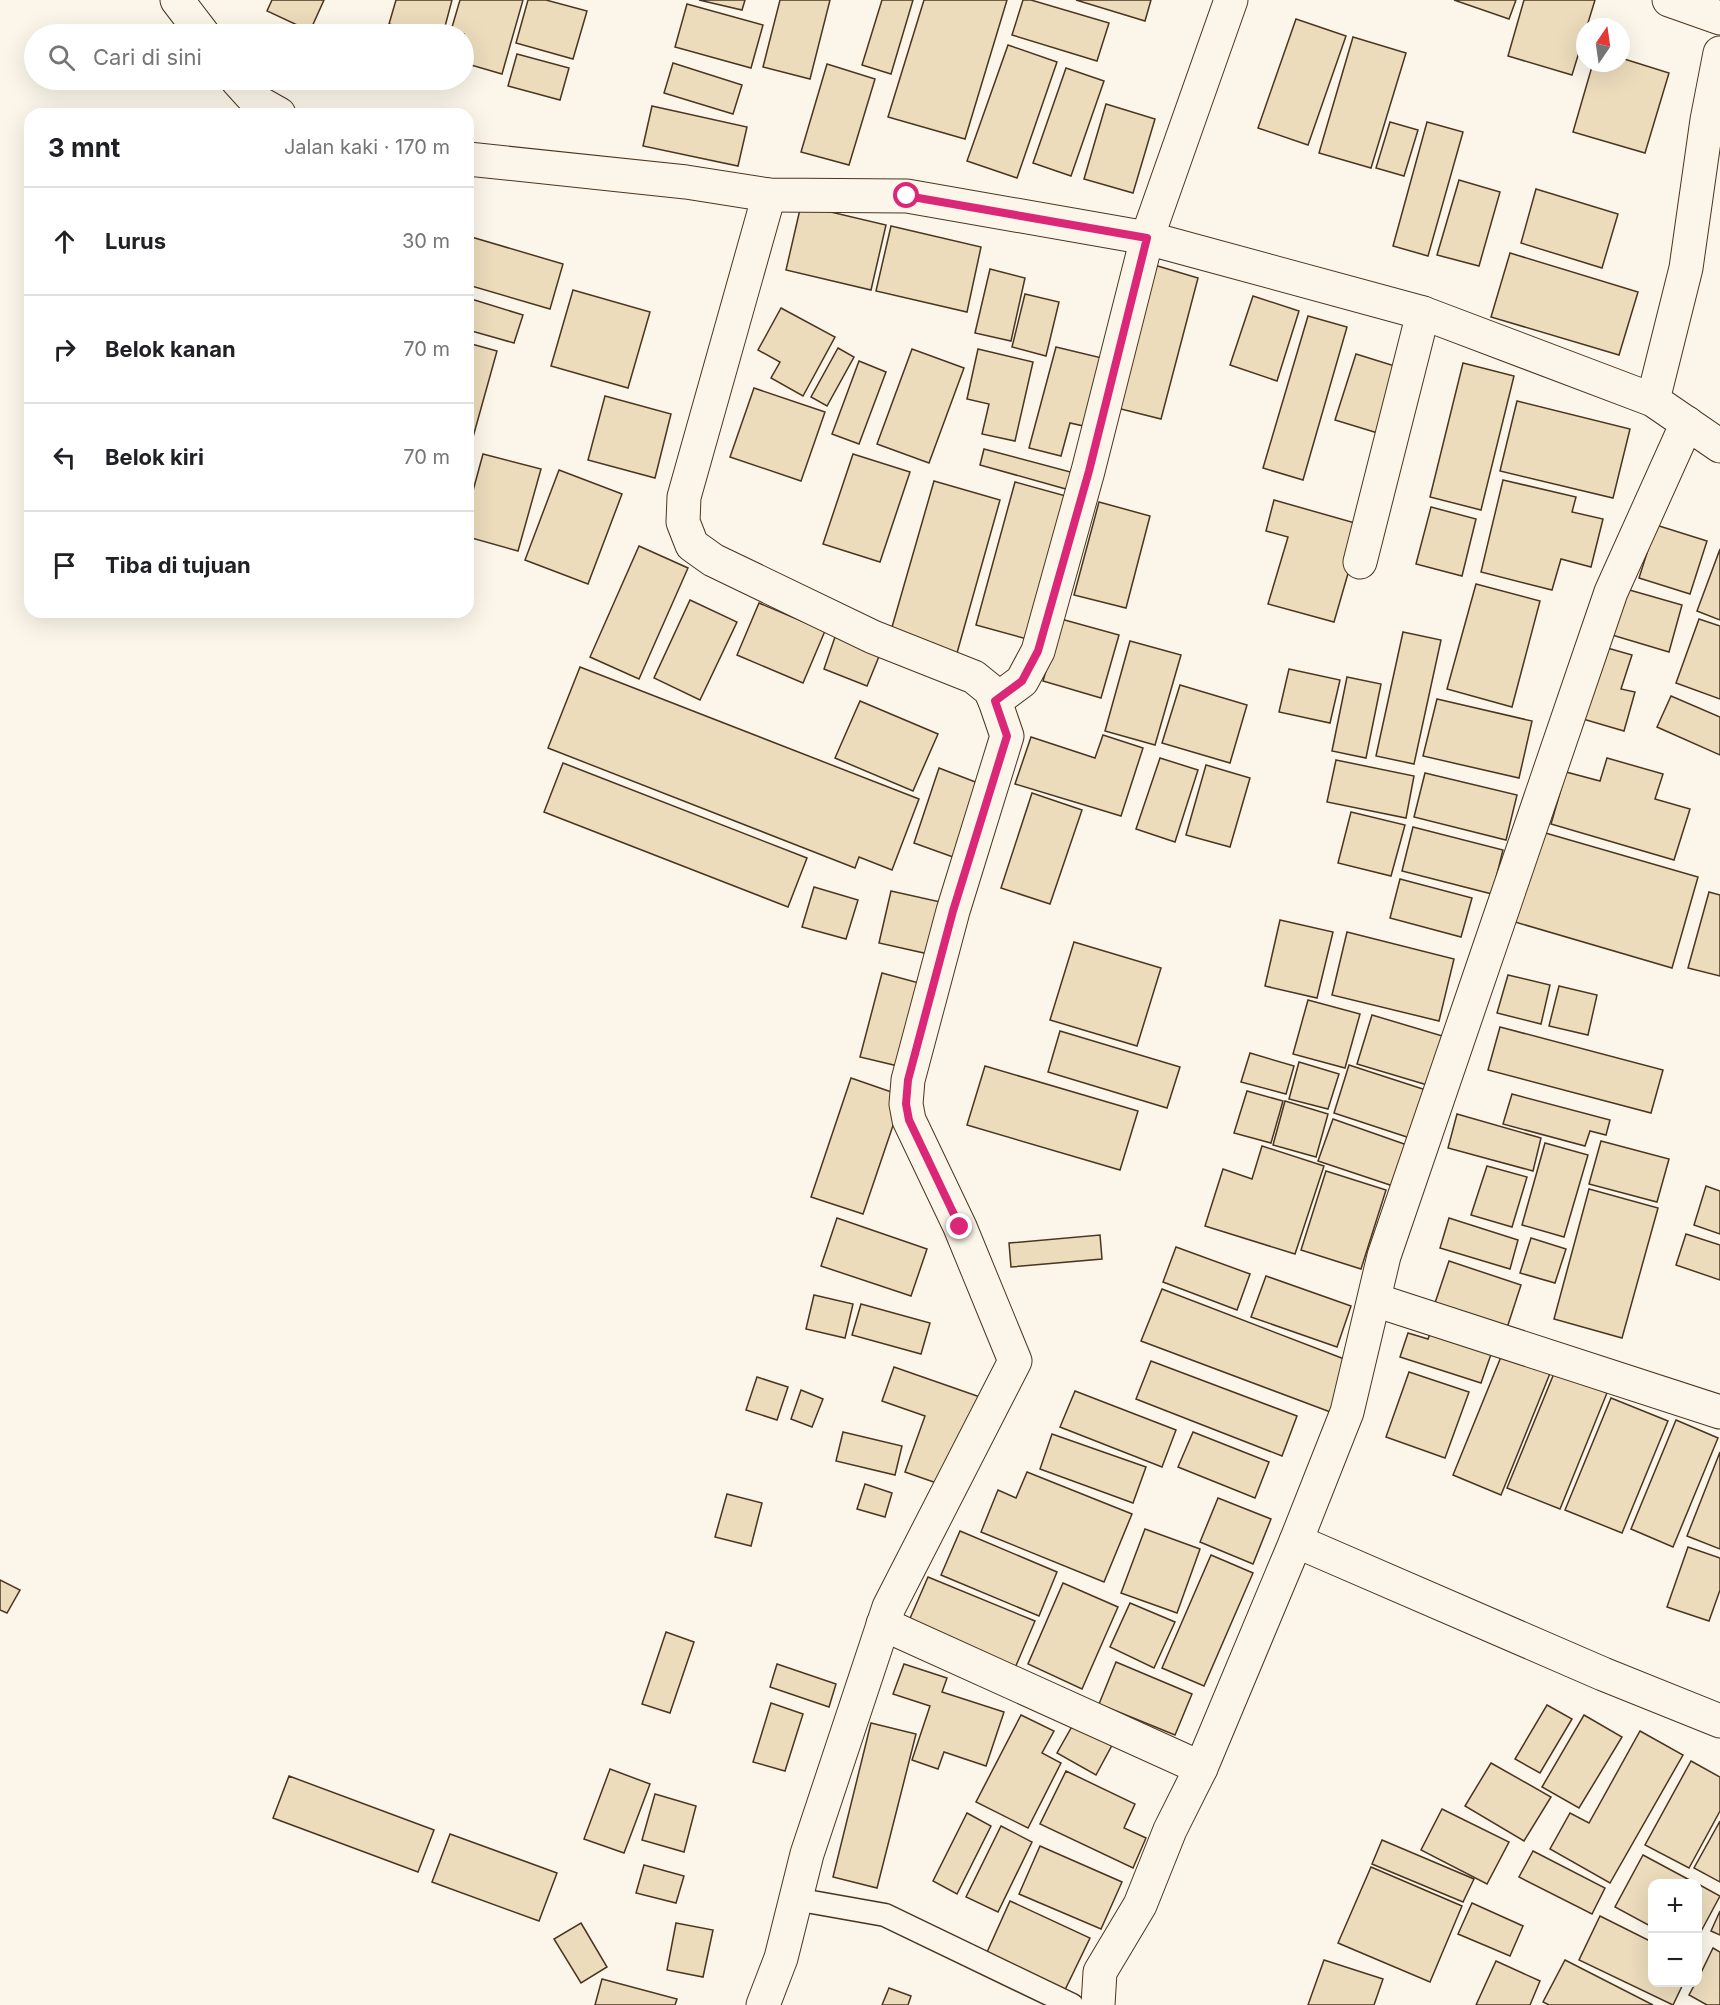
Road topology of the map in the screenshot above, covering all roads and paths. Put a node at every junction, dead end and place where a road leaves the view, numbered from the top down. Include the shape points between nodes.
1 (177, 0) edge
2 (1231, 0) edge
3 (1669, 0) edge
4 (1720, 18) edge
5 (195, 24) edge
6 (1720, 53) edge
7 (246, 90) edge
8 (268, 108) edge
9 (474, 160) edge
10 (770, 195) junction
11 (1147, 238) junction
12 (1423, 313) junction
13 (1653, 400) junction
14 (1687, 423) junction
15 (1720, 446) edge
16 (1360, 562) dead end
17 (995, 701) junction
18 (1375, 1300) junction
19 (1720, 1412) edge
20 (1296, 1541) junction
21 (883, 1624) junction
22 (1720, 1721) edge
23 (1201, 1768) junction
24 (795, 1899) junction
25 (763, 2005) edge
26 (1072, 2005) edge
27 (1098, 2005) edge

1 - 5 street
2 - 11 street
3 - 4 street
6 - 13 street via 1686,268
7 - 8 street
9 - 10 street
10 - 11 street via 907,196
10 - 17 street via 684,497 683,522 692,545 713,560 873,636 974,677 990,690
11 - 12 street
11 - 17 street via 1089,471 1038,651 1022,681
12 - 13 street
12 - 16 street
13 - 14 street
14 - 15 street
14 - 18 street via 1611,592 1384,1256
17 - 21 street via 1007,736 953,911 908,1080 906,1104 909,1120 960,1227 1016,1361
18 - 19 street
18 - 20 street via 1347,1412
20 - 22 street
20 - 23 street
21 - 23 street
21 - 24 street
23 - 27 street via 1170,1830 1140,1905 1100,1972
24 - 25 street via 781,1958
24 - 26 lane via 885,1915

